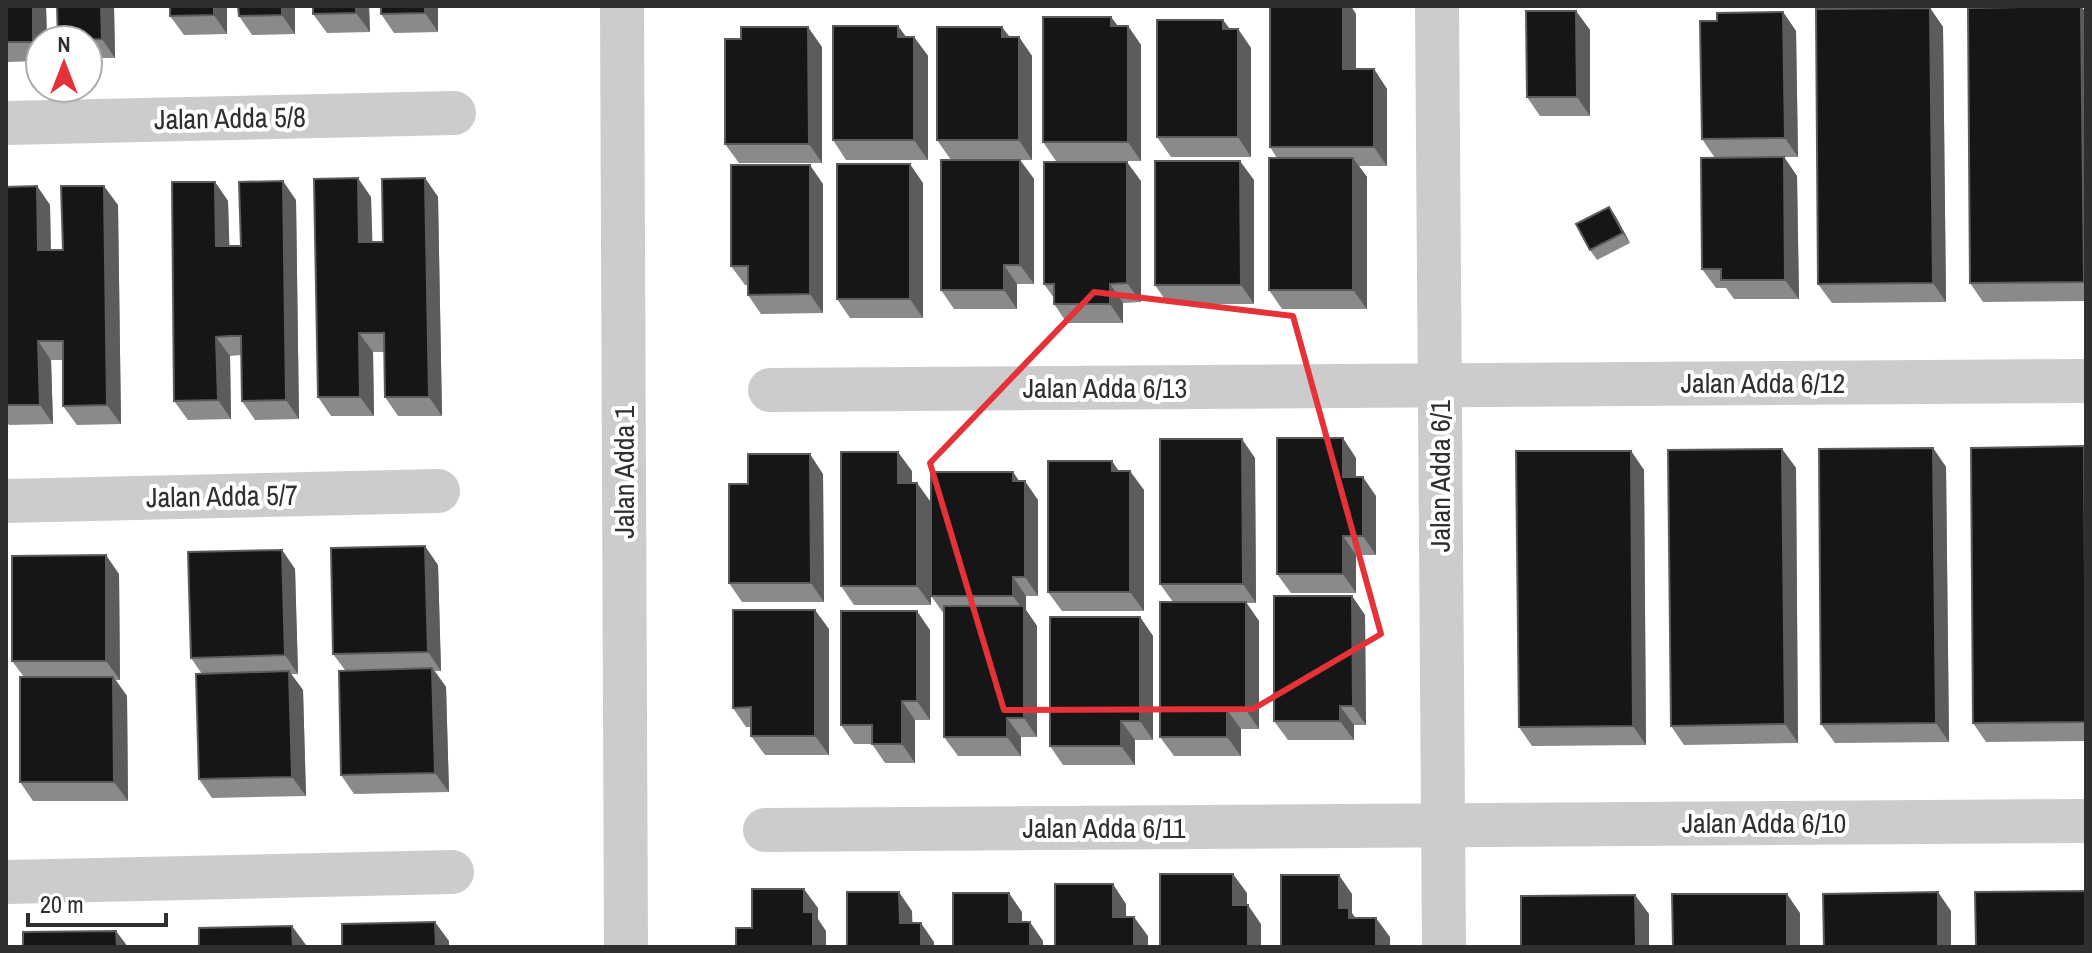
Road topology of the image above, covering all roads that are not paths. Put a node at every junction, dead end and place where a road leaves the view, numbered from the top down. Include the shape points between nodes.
1 (622, 6) edge
2 (1437, 6) edge
3 (454, 113) dead end
4 (6, 123) edge
5 (2086, 381) edge
6 (1440, 386) junction
7 (770, 390) dead end
8 (438, 491) dead end
9 (6, 501) edge
10 (2086, 821) edge
11 (1443, 826) junction
12 (765, 830) dead end
13 (452, 872) dead end
14 (6, 882) edge
15 (625, 944) edge
16 (1444, 947) edge

1 - 15 street, Jalan Adda 1
2 - 6 street, Jalan Adda 6/1
3 - 4 street, Jalan Adda 5/8
5 - 6 street, Jalan Adda 6/12
6 - 7 street, Jalan Adda 6/13
6 - 11 street, Jalan Adda 6/1
8 - 9 street, Jalan Adda 5/7
10 - 11 street, Jalan Adda 6/10
11 - 12 street, Jalan Adda 6/11
11 - 16 street, Jalan Adda 6/1
13 - 14 street

